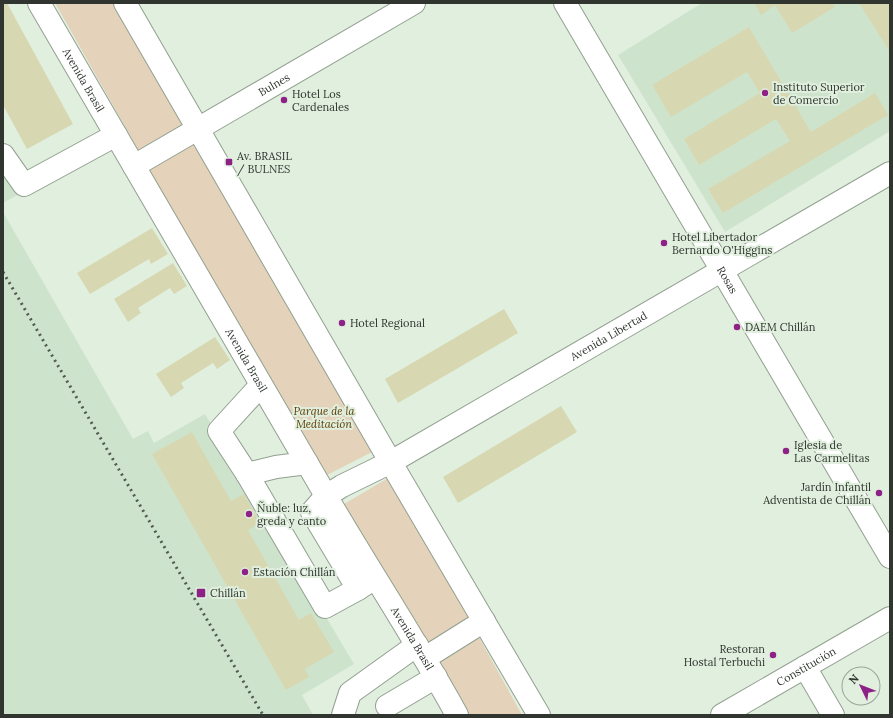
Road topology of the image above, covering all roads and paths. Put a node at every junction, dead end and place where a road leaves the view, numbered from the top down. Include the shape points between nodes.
1 (39, 3) edge
2 (125, 3) edge
3 (414, 3) edge
4 (565, 3) edge
5 (198, 128) junction
6 (116, 135) junction
7 (3, 155) edge
8 (134, 166) junction
9 (890, 173) edge
10 (722, 270) junction
11 (261, 385) junction
12 (391, 462) junction
13 (307, 463) junction
14 (247, 474) junction
15 (326, 496) junction
16 (890, 557) edge
17 (366, 584) junction
18 (890, 618) edge
19 (484, 621) junction
20 (421, 652) junction
21 (805, 667) junction
22 (436, 677) junction
23 (387, 706) dead end
24 (343, 715) edge
25 (457, 715) edge
26 (539, 715) edge
27 (722, 715) edge
28 (833, 715) edge

1 - 6 main road, Avenida Brasil
2 - 5 main road
3 - 5 main road, Bulnes
4 - 10 main road, Rosas
5 - 8 main road, Bulnes
5 - 12 main road
6 - 7 main road via 24,185
6 - 8 main road, Avenida Brasil
8 - 11 main road, Avenida Brasil
9 - 10 main road, Avenida Libertad
10 - 12 main road, Avenida Libertad
10 - 16 main road, Rosas
11 - 13 main road, Avenida Brasil
11 - 14 main road via 219,431
12 - 15 main road, Avenida Libertad
12 - 19 main road
13 - 14 main road
13 - 15 main road, Avenida Brasil
14 - 17 main road via 325,607
15 - 17 main road, Avenida Brasil
17 - 20 main road, Avenida Brasil
18 - 21 main road, Constitución
19 - 20 main road
19 - 26 main road
20 - 22 main road, Avenida Brasil
20 - 24 main road via 350,693
21 - 27 main road, Constitución
21 - 28 main road
22 - 23 main road
22 - 25 main road, Avenida Brasil

